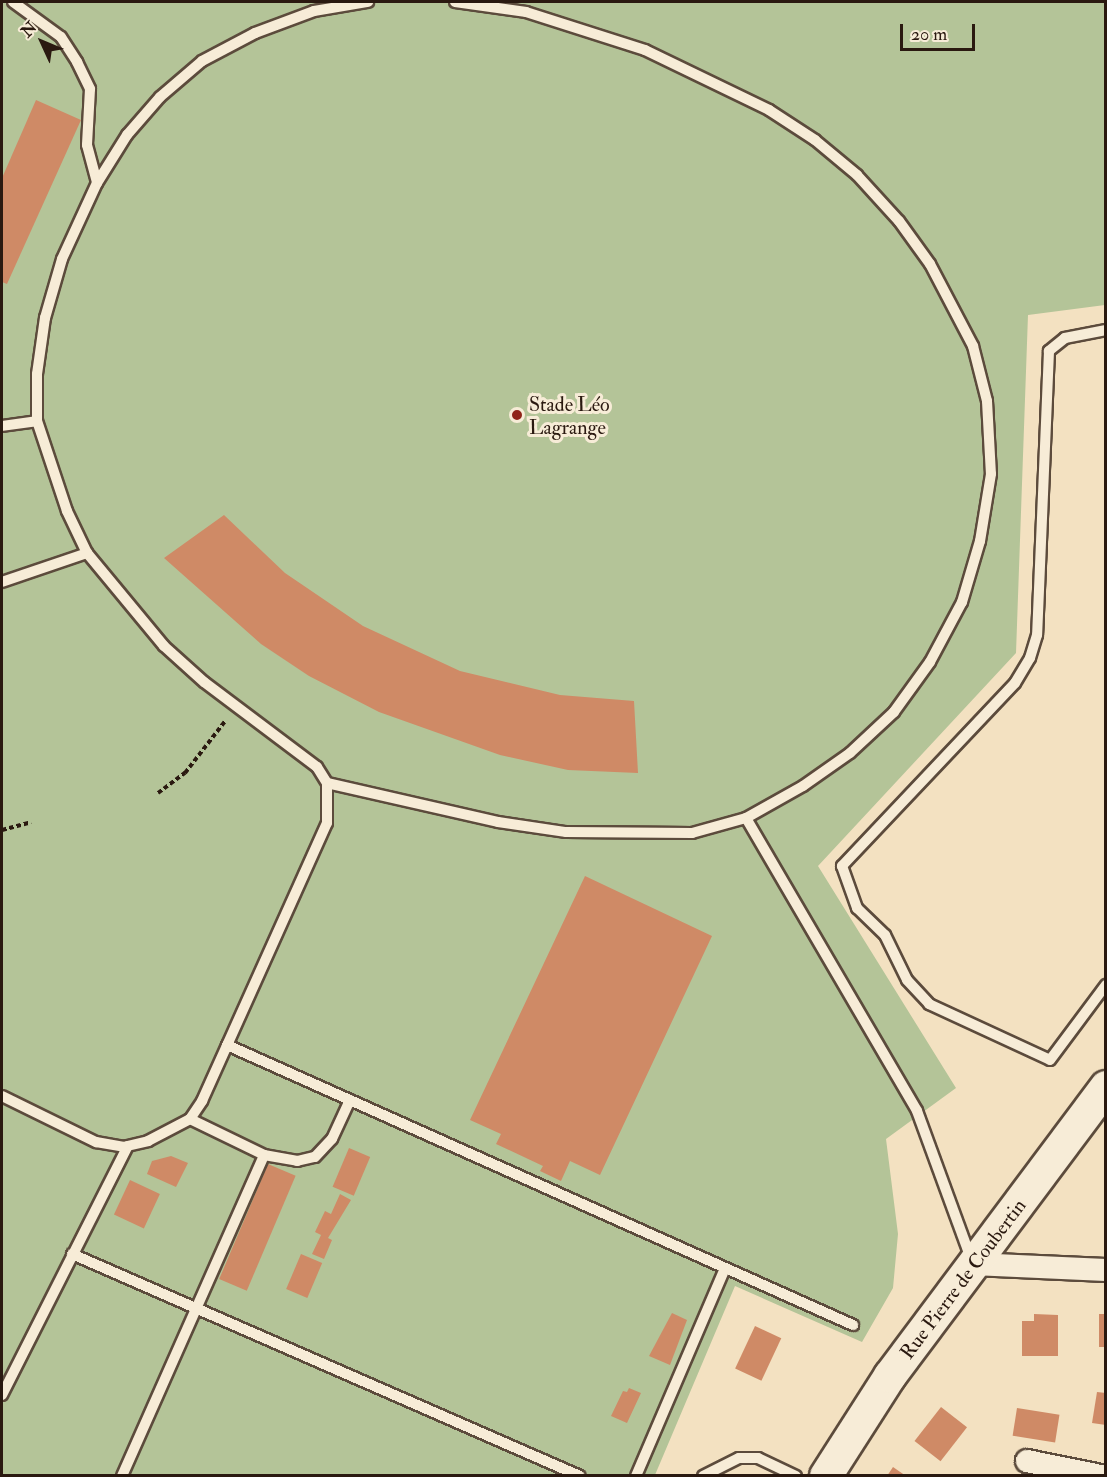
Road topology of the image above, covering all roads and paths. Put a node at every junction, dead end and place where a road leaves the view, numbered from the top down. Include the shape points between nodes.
1 (13, 2) edge
2 (368, 2) edge
3 (454, 2) edge
4 (97, 183) junction
5 (1106, 330) edge
6 (37, 421) junction
7 (2, 426) edge
8 (87, 553) junction
9 (2, 582) edge
10 (237, 706) junction
11 (327, 783) junction
12 (158, 794) dead end
13 (746, 818) junction
14 (31, 822) dead end
15 (2, 830) edge
16 (1106, 985) edge
17 (227, 1045) junction
18 (1106, 1087) edge
19 (2, 1096) edge
20 (350, 1100) junction
21 (189, 1119) junction
22 (128, 1146) junction
23 (264, 1155) junction
24 (72, 1254) junction
25 (973, 1264) junction
26 (725, 1268) junction
27 (1106, 1270) edge
28 (197, 1307) junction
29 (853, 1325) dead end
30 (2, 1395) edge
31 (1027, 1461) dead end
32 (122, 1476) edge
33 (580, 1476) edge
34 (636, 1476) edge
35 (703, 1476) edge
36 (796, 1476) edge
37 (826, 1476) edge
38 (1101, 1476) edge

1 - 4 lane via 62,37 82,71 90,89 87,145
2 - 4 lane via 314,11 255,33 202,61 140,120
3 - 13 lane via 526,12 645,50 769,110 857,176 899,221 935,273 973,346 987,401 991,474 980,541 962,602 930,662 894,712 831,766
4 - 6 lane via 62,259 45,318 37,374
5 - 16 lane via 1065,338 1049,351 1037,635 1030,658 1015,683 842,866 857,908 885,935 907,980 929,1004 1050,1060
6 - 7 lane
6 - 8 lane via 67,511
8 - 9 lane
8 - 10 lane via 164,646
10 - 11 lane via 303,752
10 - 12 path via 185,773
11 - 13 lane via 498,822 566,832 692,833
11 - 17 lane via 327,823
13 - 25 lane via 917,1112
14 - 15 path
17 - 20 lane
17 - 21 lane
18 - 25 main road, Rue Pierre de Coubertin
19 - 22 lane via 96,1142
20 - 23 lane via 332,1139 315,1157 297,1161
20 - 26 lane
21 - 22 lane via 148,1141
21 - 23 lane
22 - 24 lane
23 - 28 lane
24 - 28 lane
24 - 30 lane
25 - 27 street
25 - 37 main road, Rue Pierre de Coubertin via 890,1376
26 - 29 lane
26 - 34 lane
28 - 32 lane
28 - 33 lane
31 - 38 street
35 - 36 lane via 739,1458 758,1458

